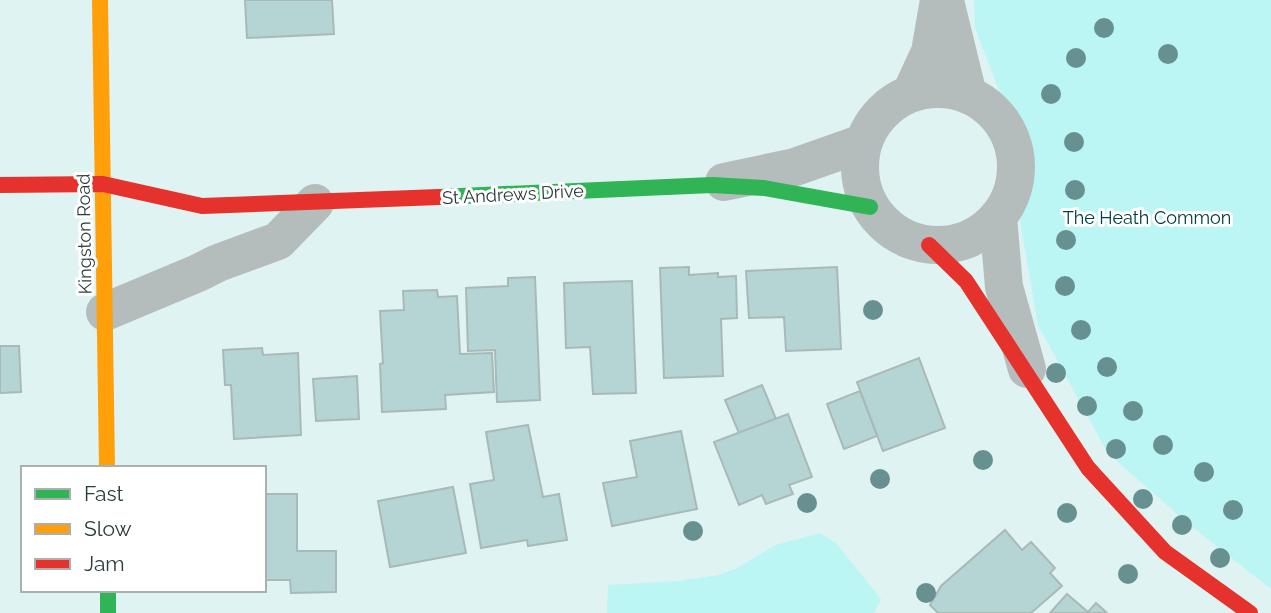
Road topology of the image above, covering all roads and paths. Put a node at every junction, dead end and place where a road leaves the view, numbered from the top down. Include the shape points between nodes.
1 (100, 0) edge
2 (939, 0) edge
3 (944, 0) edge
4 (911, 93) junction
5 (968, 95) junction
6 (863, 143) junction
7 (103, 184) junction
8 (0, 185) edge
9 (712, 185) junction
10 (315, 204) junction
11 (870, 207) junction
12 (998, 217) junction
13 (929, 245) junction
14 (105, 312) junction
15 (1030, 378) junction
16 (107, 466) edge
17 (108, 592) edge
18 (108, 613) edge
19 (1250, 613) edge

1 - 7 street, Kingston Road
2 - 4 street via 930,52
3 - 5 street
4 - 5 street via 938,89
4 - 6 street via 876,119
5 - 12 street via 991,110 1013,147 1016,175
6 - 9 street, St Andrews Drive via 795,167
6 - 11 street via 861,181
7 - 8 street, St Andrews Drive
7 - 10 street, St Andrews Drive via 202,206
7 - 14 street, Kingston Road
9 - 10 street, St Andrews Drive
9 - 11 street, St Andrews Drive via 764,188
10 - 14 street via 278,241
11 - 13 street via 903,238
12 - 13 street via 978,235 952,244
12 - 15 street via 1004,287
13 - 15 street via 966,281
14 - 16 street, Kingston Road
15 - 19 street via 1088,468 1165,552
17 - 18 street

